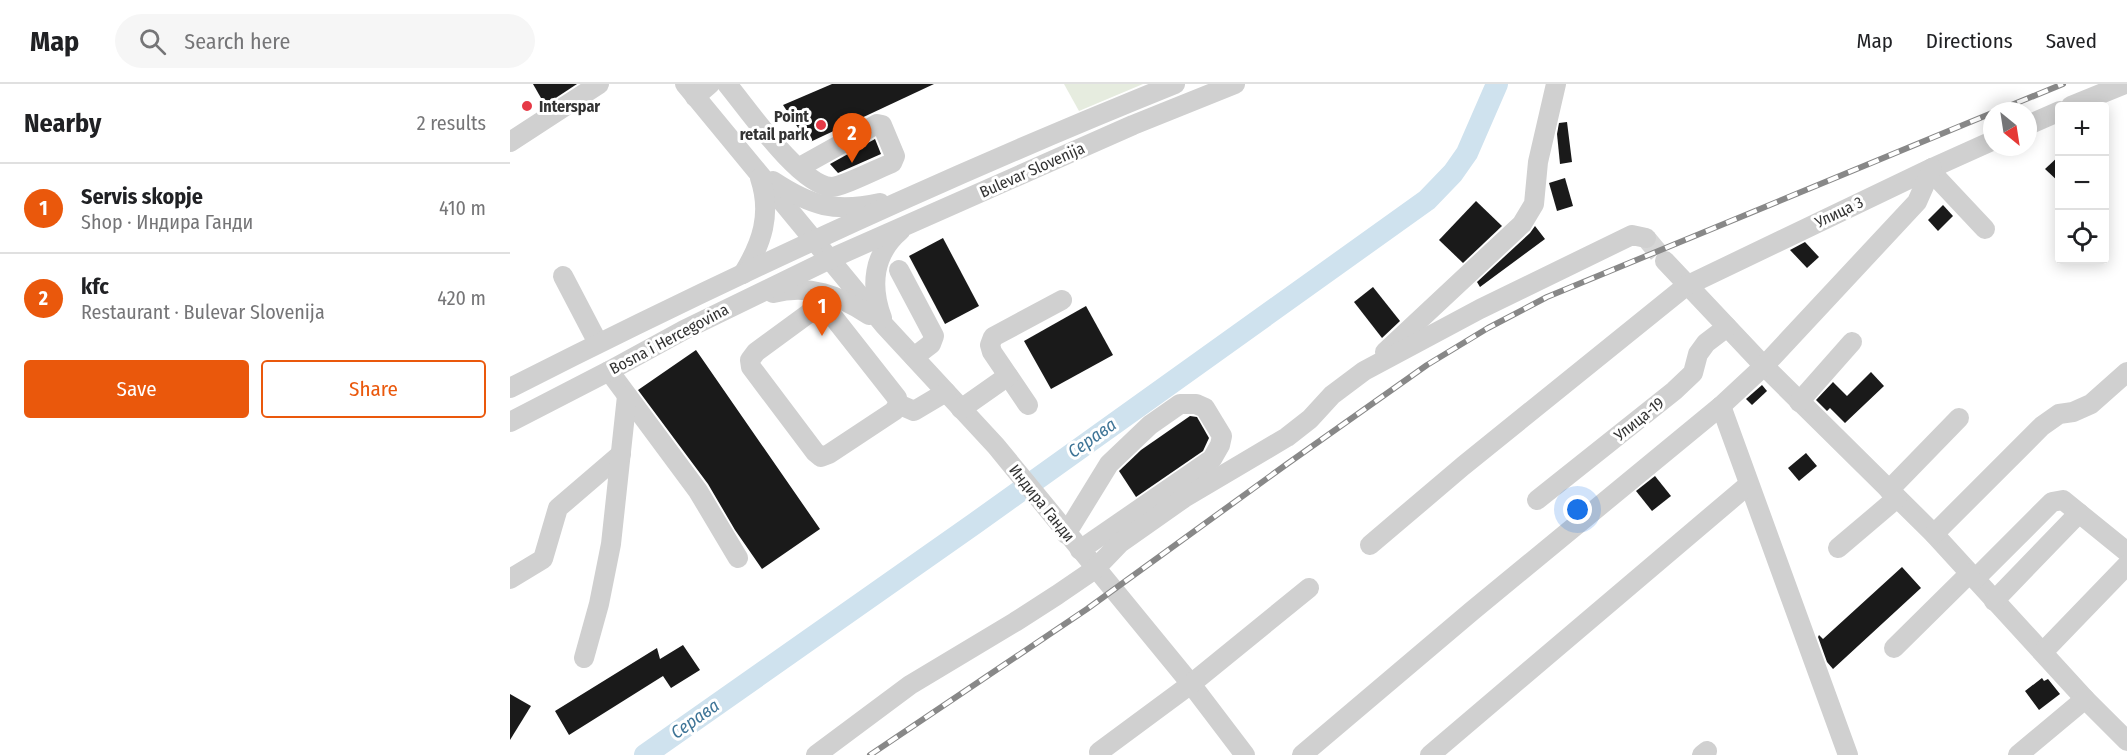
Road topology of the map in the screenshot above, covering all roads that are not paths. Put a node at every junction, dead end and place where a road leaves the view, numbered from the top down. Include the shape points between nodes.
1 (599, 84) edge
2 (727, 84) edge
3 (1175, 84) edge
4 (1235, 84) edge
5 (1556, 84) edge
6 (2125, 84) edge
7 (697, 88) edge
8 (2081, 102) edge
9 (2055, 113) edge
10 (2037, 121) edge
11 (510, 142) edge
12 (1983, 145) edge
13 (798, 168) dead end
14 (1932, 168) junction
15 (758, 172) junction
16 (918, 194) junction
17 (906, 225) junction
18 (1985, 229) dead end
19 (1646, 238) dead end
20 (814, 240) junction
21 (830, 259) junction
22 (1665, 261) tunnel mouth
23 (899, 270) dead end
24 (742, 274) junction
25 (563, 276) dead end
26 (1686, 286) junction
27 (1062, 300) dead end
28 (725, 309) junction
29 (884, 325) junction
30 (1727, 327) junction
31 (1852, 342) dead end
32 (598, 343) junction
33 (914, 357) junction
34 (1764, 366) junction
35 (609, 371) junction
36 (1364, 372) junction
37 (2127, 372) edge
38 (1008, 376) junction
39 (510, 388) edge
40 (946, 392) junction
41 (627, 396) junction
42 (1799, 402) junction
43 (898, 404) junction
44 (1028, 405) dead end
45 (1721, 406) junction
46 (962, 409) junction
47 (1959, 418) dead end
48 (510, 422) edge
49 (621, 453) junction
50 (2016, 466) dead end
51 (1748, 485) junction
52 (1893, 494) junction
53 (1537, 500) dead end
54 (2079, 513) junction
55 (1066, 534) junction
56 (1938, 538) junction
57 (1370, 545) dead end
58 (1838, 548) dead end
59 (1080, 550) junction
60 (2127, 552) edge
61 (738, 558) dead end
62 (2127, 565) edge
63 (1095, 569) junction
64 (1972, 576) junction
65 (510, 579) edge
66 (1309, 588) dead end
67 (1994, 601) junction
68 (1894, 648) dead end
69 (2043, 652) junction
70 (584, 658) dead end
71 (1191, 684) junction
72 (2085, 699) junction
73 (2123, 730) edge
74 (1099, 752) dead end
75 (1240, 753) edge
76 (816, 755) edge
77 (1302, 755) edge
78 (1430, 755) edge
79 (1848, 755) edge
80 (2018, 755) edge

1 - 11 street
2 - 13 street
3 - 16 street, Bulevar Slovenija
4 - 17 street, Bulevar Slovenija
5 - 36 street via 1538,162 1534,204 1522,224
6 - 8 street
7 - 15 street, Индира Ганди
9 - 10 street
12 - 14 street, Улица 3
14 - 18 street
14 - 26 street, Улица 3
14 - 34 street via 1917,202
15 - 16 street via 806,201 834,208 860,208
15 - 20 street, Индира Ганди
15 - 24 street via 765,191 764,232 756,254
16 - 20 street, Bulevar Slovenija
17 - 21 street, Bulevar Slovenija
17 - 29 street via 889,240 878,260 874,281 876,303
19 - 36 street via 1632,235 1479,309
20 - 21 street, Индира Ганди
20 - 24 street, Bosna i Hercegovina
21 - 28 street, Bosna i Hercegovina
21 - 29 street, Индира Ганди
22 - 26 street
23 - 33 street via 934,336 931,344
24 - 32 street, Bosna i Hercegovina
25 - 32 street
26 - 30 street
26 - 57 street, Улица 3
27 - 38 street via 993,337 992,352
28 - 29 street via 775,293 815,290 838,297
28 - 35 street, Bosna i Hercegovina
29 - 33 street, Индира Ганди
30 - 34 street
30 - 53 street, Улица-19 via 1706,344 1698,354 1693,373 1674,391
31 - 42 street
32 - 39 street, Bosna i Hercegovina
33 - 40 street, Индира Ганди
34 - 42 street
34 - 45 street
35 - 41 street
35 - 48 street, Bosna i Hercegovina
36 - 63 street via 1332,395 1287,437 1184,498 1120,543
37 - 56 street via 2091,404 2059,414 2042,426
38 - 44 street
38 - 46 street
40 - 43 street via 914,411
40 - 46 street, Индира Ганди
41 - 49 street
41 - 61 street via 698,491
42 - 52 street
43 - 43 street via 894,411 821,457 751,367 750,360 821,307 827,309
45 - 51 street
45 - 77 street
46 - 55 street, Индира Ганди
47 - 52 street
49 - 65 street via 558,508 543,559
49 - 70 street via 611,544
50 - 56 street
51 - 78 street
51 - 79 street
52 - 56 street
52 - 58 street
54 - 60 street
54 - 64 street via 2063,500 2052,502
54 - 67 street
55 - 59 street, Индира Ганди
55 - 59 street via 1109,464 1150,425 1180,405 1205,408 1222,436 1212,459
56 - 64 street
59 - 63 street, Индира Ганди
62 - 69 street
63 - 71 street, Индира Ганди
63 - 76 street via 910,685
64 - 67 street
64 - 68 street
66 - 71 street
67 - 69 street
69 - 72 street
71 - 74 street
71 - 75 street, Индира Ганди
72 - 73 street
72 - 80 street

